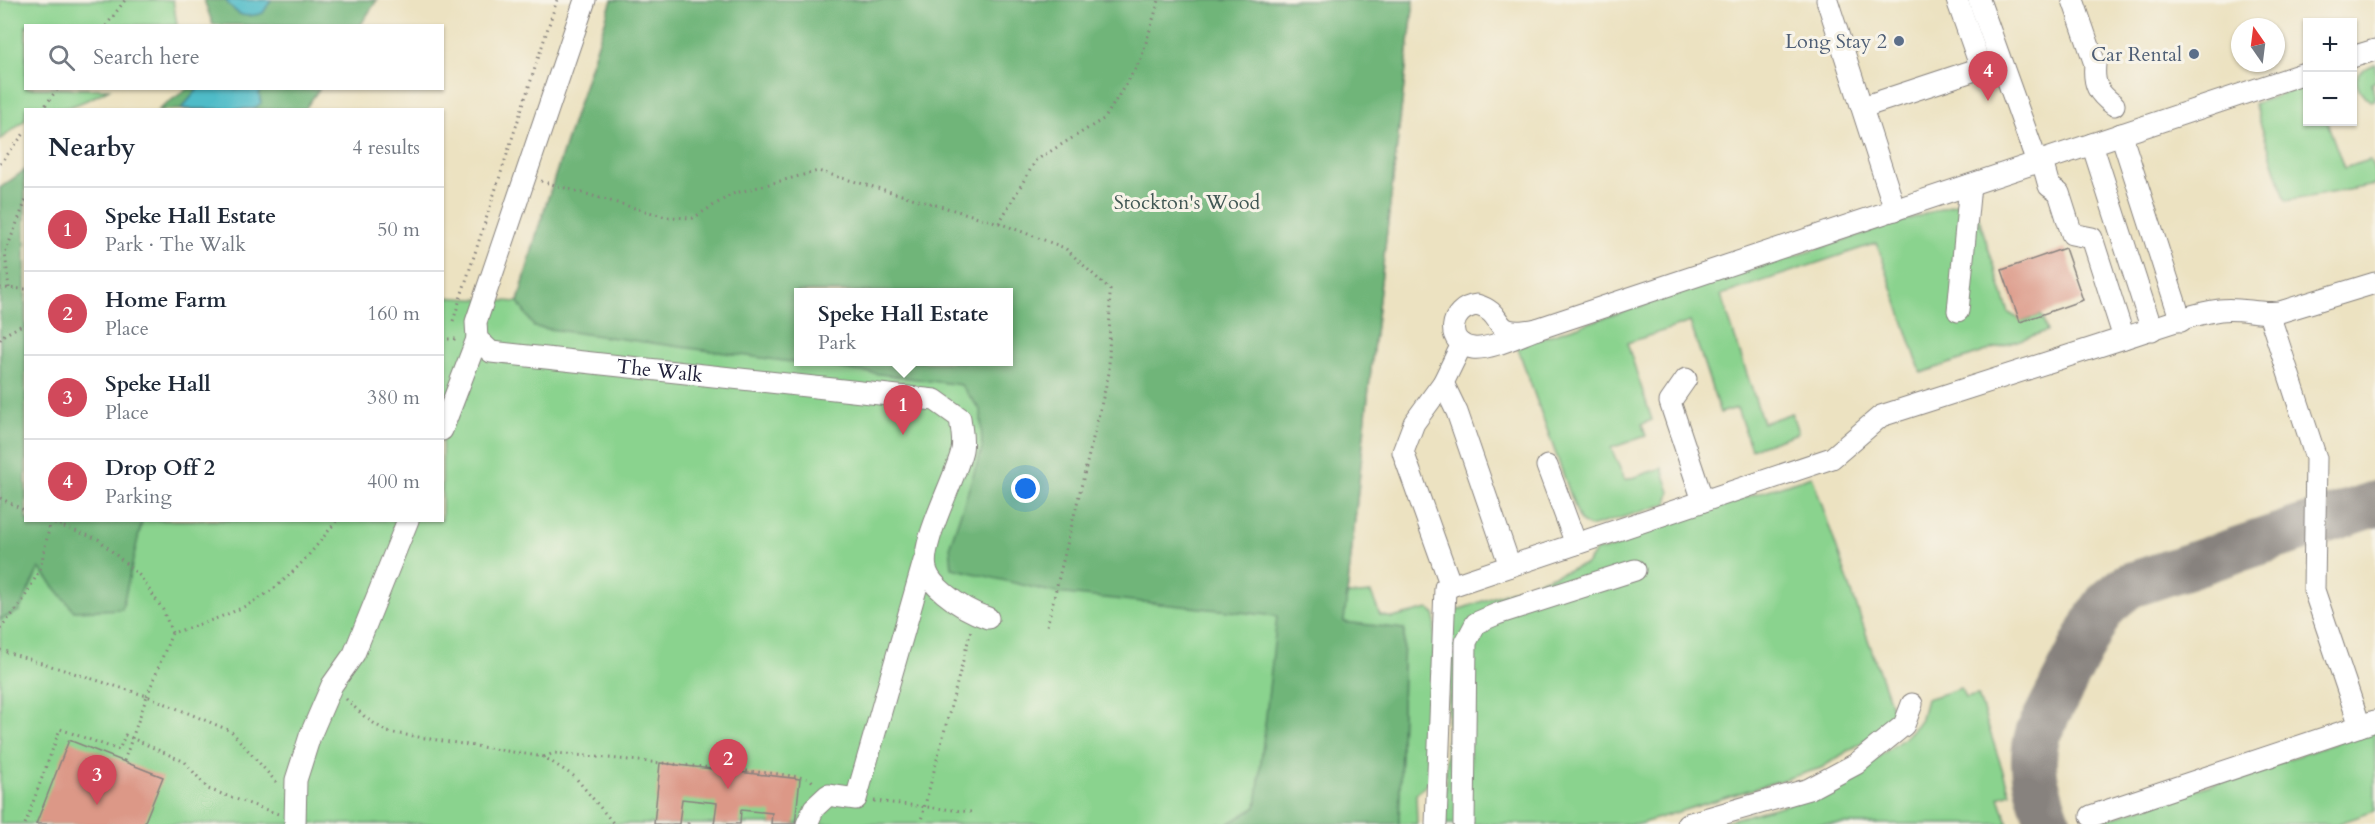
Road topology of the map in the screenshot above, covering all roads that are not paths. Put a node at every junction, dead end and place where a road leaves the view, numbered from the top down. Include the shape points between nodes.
1 (585, 0) edge
2 (1827, 0) edge
3 (1957, 0) edge
4 (1978, 0) edge
5 (2073, 0) edge
6 (2375, 50) edge
7 (2357, 55) edge
8 (2303, 74) edge
9 (1863, 107) junction
10 (2123, 134) junction
11 (2092, 144) junction
12 (2040, 162) junction
13 (1970, 185) junction
14 (1895, 210) junction
15 (2375, 283) edge
16 (1958, 311) dead end
17 (2269, 314) junction
18 (2181, 321) junction
19 (1537, 329) junction
20 (2152, 330) junction
21 (477, 339) junction
22 (2124, 339) junction
23 (1462, 344) junction
24 (1686, 379) dead end
25 (1443, 383) junction
26 (444, 425) edge
27 (1547, 466) dead end
28 (1703, 501) junction
29 (407, 522) edge
30 (1576, 544) junction
31 (924, 561) junction
32 (1510, 566) junction
33 (1635, 570) dead end
34 (1452, 586) junction
35 (982, 616) road end
36 (1912, 704) dead end
37 (2368, 723) edge
38 (2091, 816) dead end
39 (294, 821) edge
40 (807, 824) edge
41 (1436, 824) edge
42 (1464, 824) edge
43 (1687, 824) edge

1 - 21 street via 476,322
2 - 9 street
3 - 9 street via 1981,68
4 - 12 street
5 - 10 street via 2095,64 2104,70
6 - 7 street
8 - 10 street via 2212,111
9 - 14 street
10 - 11 street
10 - 18 street
11 - 12 street
11 - 20 street
12 - 13 street
12 - 22 street via 2049,186 2059,193 2072,234 2092,238
13 - 14 street
13 - 16 street
14 - 19 street
15 - 17 street
17 - 18 street via 2219,310
17 - 37 street via 2316,458 2314,590
18 - 20 street
19 - 23 street via 1487,351
19 - 23 street via 1507,331 1491,311 1469,306 1454,320 1455,334
20 - 22 street
21 - 26 street
21 - 31 street, The Walk via 491,352 935,400 960,418 963,448
22 - 28 street via 1881,416 1832,458
23 - 25 street
24 - 28 street via 1670,402
25 - 32 street via 1457,412
25 - 34 street via 1414,423 1403,452
27 - 30 street
28 - 30 street
29 - 39 street via 354,654 332,685 310,736 296,780
30 - 32 street
31 - 35 street via 937,587
31 - 40 street, The Walk via 856,799 828,795 814,808
32 - 34 street
33 - 42 street via 1476,623 1466,642
34 - 41 street via 1445,588
36 - 43 street via 1904,725 1856,764 1809,789
37 - 38 street

